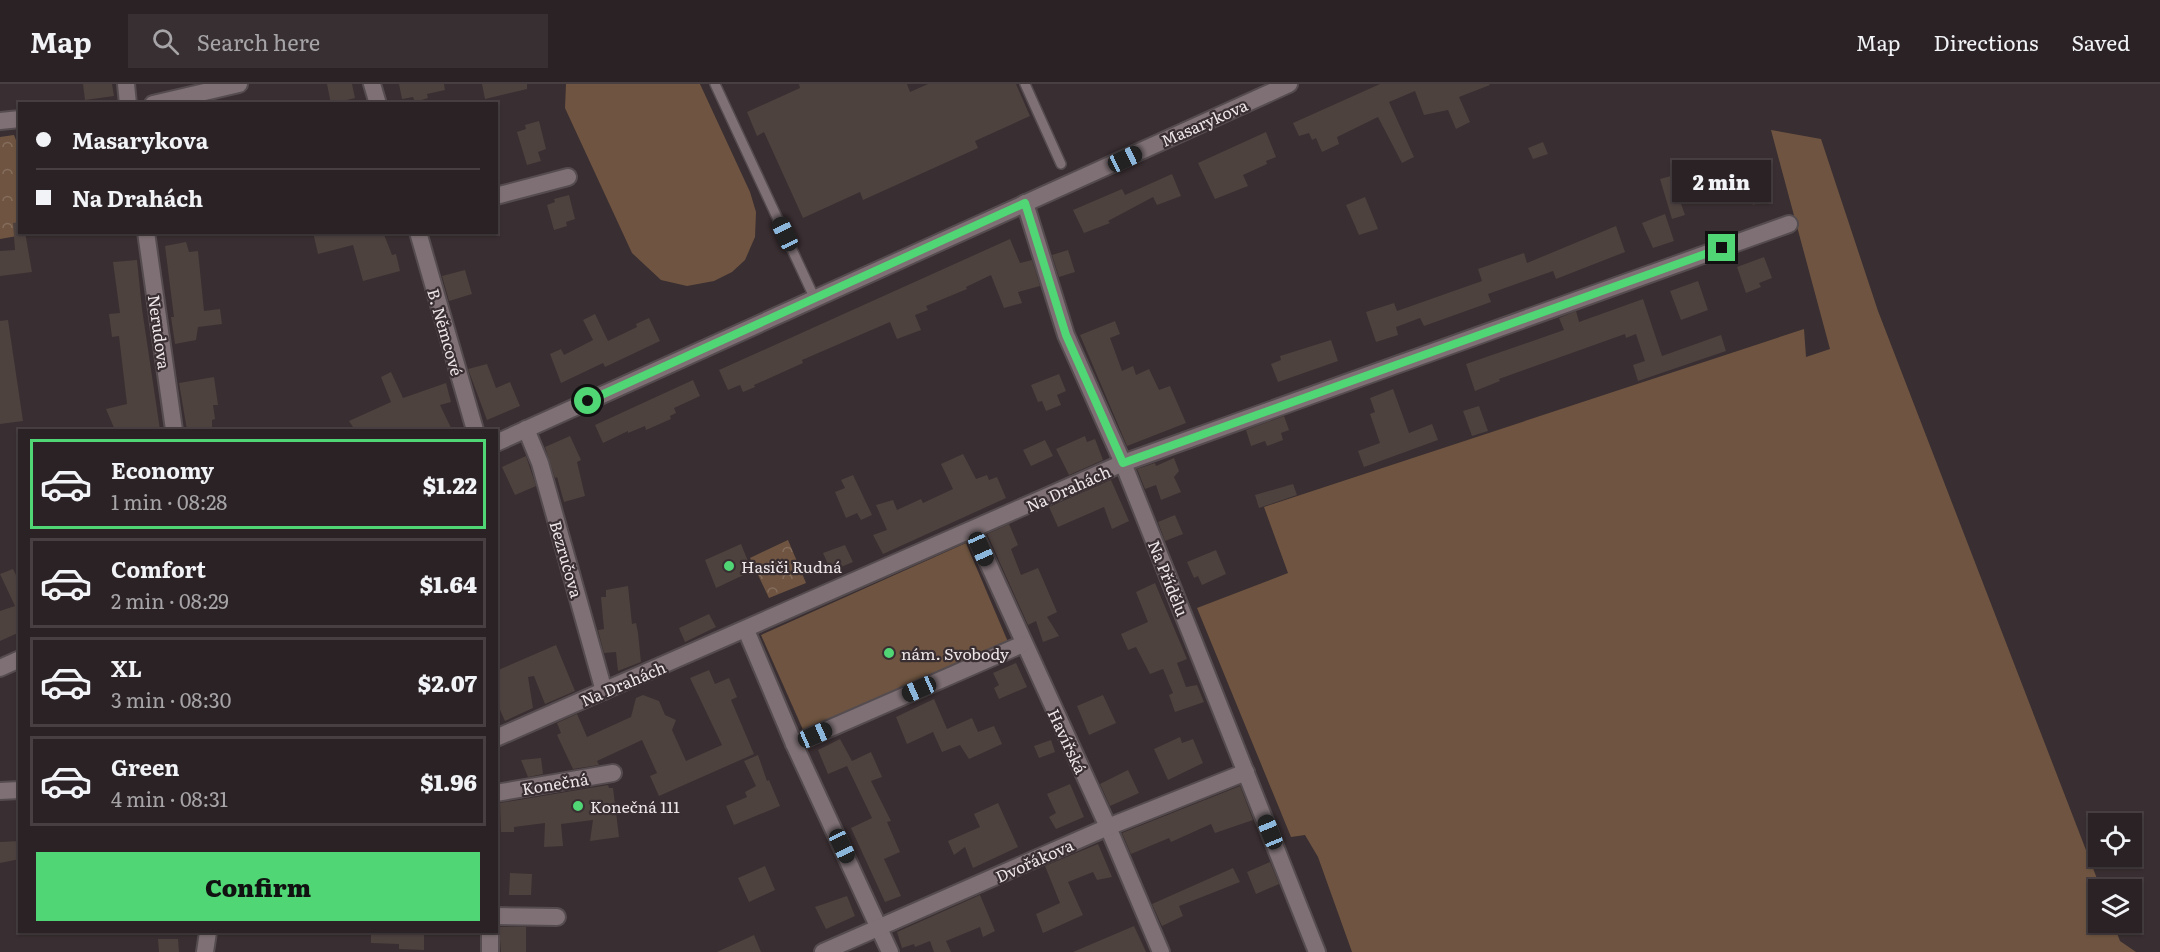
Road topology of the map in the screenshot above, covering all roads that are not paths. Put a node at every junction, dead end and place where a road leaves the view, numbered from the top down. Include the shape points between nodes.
1 (126, 84) edge
2 (239, 84) edge
3 (372, 84) edge
4 (715, 84) edge
5 (1025, 84) edge
6 (1289, 84) edge
7 (128, 102) edge
8 (162, 102) edge
9 (377, 102) edge
10 (18, 119) edge
11 (0, 121) edge
12 (1061, 164) dead end
13 (568, 177) dead end
14 (498, 195) edge
15 (1025, 203) junction
16 (1789, 224) dead end
17 (146, 234) edge
18 (419, 234) edge
19 (815, 299) junction
20 (174, 429) edge
21 (475, 429) edge
22 (526, 429) junction
23 (498, 442) edge
24 (1123, 463) junction
25 (973, 530) junction
26 (746, 630) junction
27 (1023, 644) junction
28 (18, 660) edge
29 (0, 668) edge
30 (604, 690) junction
31 (498, 737) edge
32 (794, 744) junction
33 (1246, 772) junction
34 (613, 773) dead end
35 (0, 790) edge
36 (18, 790) edge
37 (498, 793) edge
38 (1108, 827) junction
39 (498, 916) edge
40 (557, 917) dead end
41 (880, 928) junction
42 (208, 933) edge
43 (490, 933) edge
44 (205, 952) edge
45 (490, 952) edge
46 (823, 952) edge
47 (890, 952) edge
48 (1161, 952) edge
49 (1317, 952) edge

1 - 7 street
2 - 8 street
3 - 9 street
4 - 19 lane
5 - 12 lane
6 - 15 street, Masarykova
10 - 11 street
13 - 14 street
15 - 19 street, Masarykova
15 - 24 street, Na Přídělu via 1066,335
16 - 24 street, Na Drahách
17 - 20 street, Nerudova
18 - 21 street, B. Němcové
19 - 22 street, Masarykova
22 - 23 street, Masarykova
22 - 30 street, Bezručova via 540,464
24 - 25 street, Na Drahách
24 - 33 street, Na Přídělu
25 - 26 street, Na Drahách
25 - 27 street, Havířská
26 - 30 street, Na Drahách
26 - 32 street
27 - 32 street
27 - 38 street, Havířská
28 - 29 street
30 - 31 street, Na Drahách
32 - 41 street
33 - 38 street, Dvořákova
33 - 49 street, Na Přídělu
34 - 37 street, Konečná
35 - 36 street
38 - 41 street, Dvořákova
38 - 48 street, Havířská
39 - 40 street
41 - 46 street, Dvořákova
41 - 47 street
42 - 44 street
43 - 45 street

